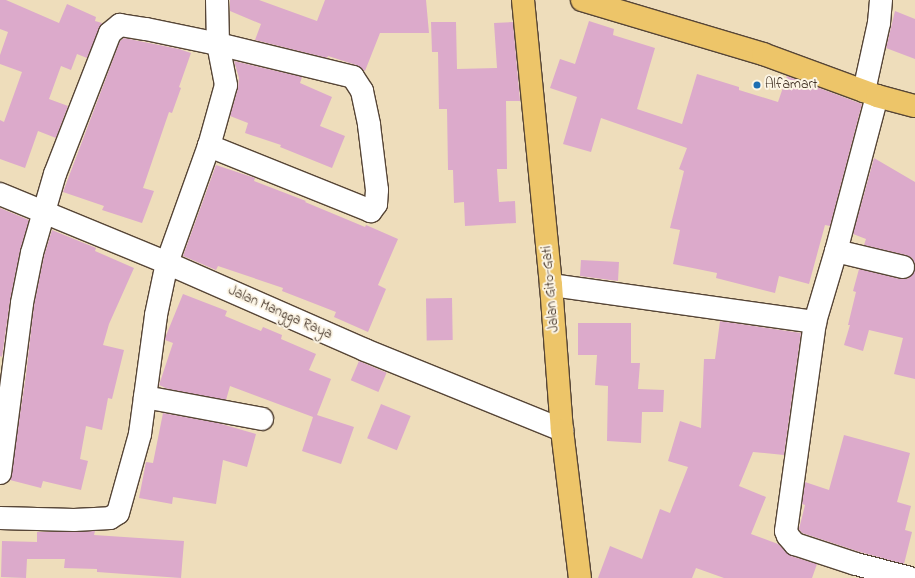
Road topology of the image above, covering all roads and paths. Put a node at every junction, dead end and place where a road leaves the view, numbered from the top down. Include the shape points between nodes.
1 (217, 0) edge
2 (523, 0) edge
3 (582, 0) edge
4 (881, 0) edge
5 (218, 44) junction
6 (870, 94) junction
7 (915, 106) edge
8 (209, 146) junction
9 (0, 194) edge
10 (45, 213) junction
11 (836, 251) junction
12 (167, 263) junction
13 (903, 267) dead end
14 (551, 285) junction
15 (815, 322) junction
16 (145, 397) junction
17 (262, 419) dead end
18 (562, 430) junction
19 (0, 472) edge
20 (0, 518) edge
21 (580, 578) edge
22 (910, 578) edge

1 - 5 street
2 - 14 main road, Jalan Gito-Gati
3 - 6 main road via 763,54
4 - 6 street
5 - 8 street via 226,85
5 - 8 street via 353,77 362,91 369,125 376,204 371,211
5 - 10 street via 120,25 110,32 55,174
6 - 7 main road
6 - 11 street
8 - 12 street
9 - 10 street, Jalan Mangga Raya
10 - 12 street, Jalan Mangga Raya
10 - 19 street via 32,254 22,303
11 - 13 street
11 - 15 street
12 - 16 street via 156,315
12 - 18 street, Jalan Mangga Raya via 365,350
14 - 15 street
14 - 18 main road, Jalan Gito-Gati
15 - 22 street via 787,524 788,536 795,544
16 - 17 street
16 - 20 street via 140,434 118,513 110,518 74,520
18 - 21 main road, Jalan Gito-Gati

